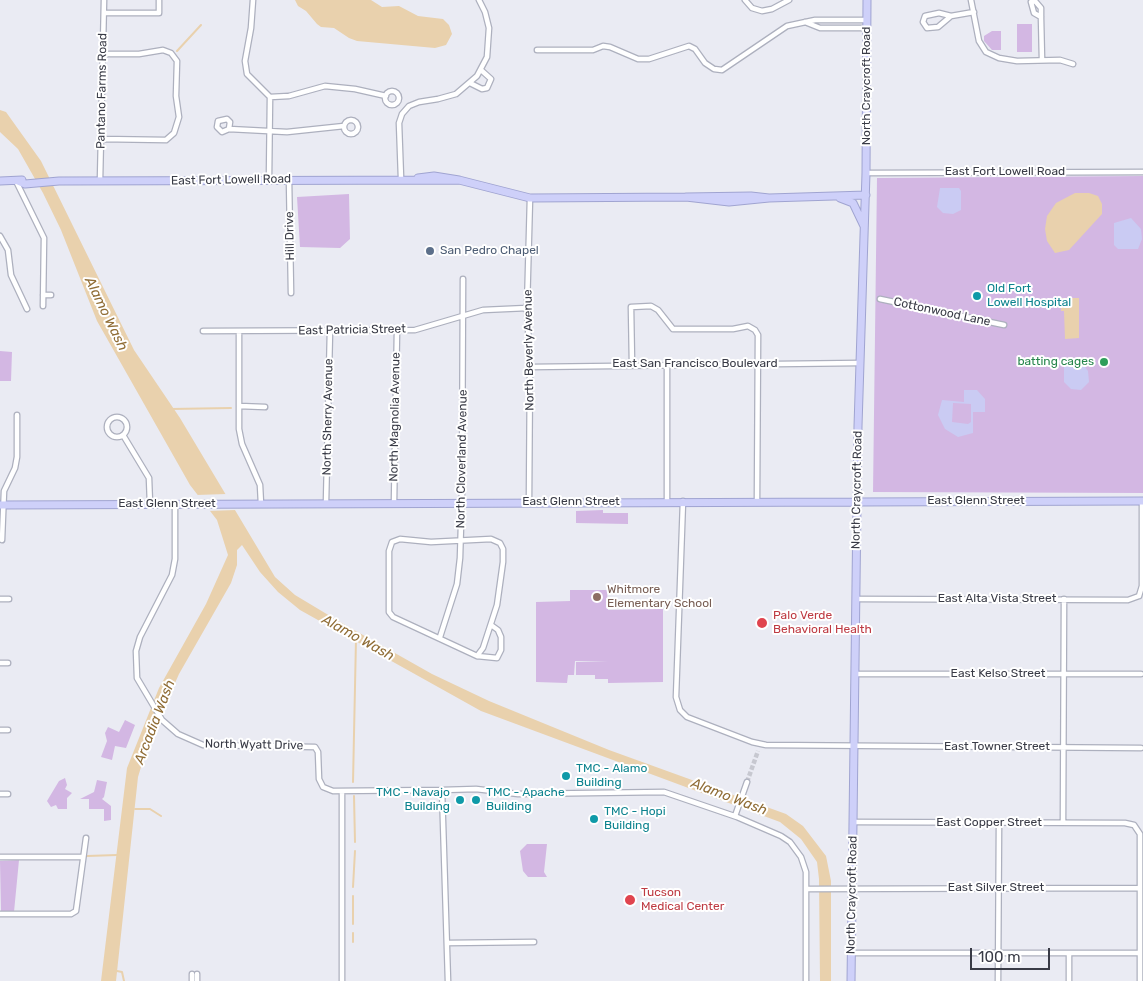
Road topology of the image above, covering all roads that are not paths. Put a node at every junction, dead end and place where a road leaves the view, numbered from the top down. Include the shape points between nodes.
1 (104, 0) edge
2 (159, 0) edge
3 (253, 0) edge
4 (479, 0) edge
5 (745, 0) edge
6 (788, 0) edge
7 (867, 0) edge
8 (971, 0) edge
9 (974, 12) junction
10 (104, 13) junction
11 (951, 16) junction
12 (1041, 17) dead end
13 (804, 21) junction
14 (867, 24) junction
15 (537, 50) dead end
16 (103, 54) junction
17 (1042, 60) junction
18 (1073, 64) dead end
19 (482, 70) junction
20 (470, 83) junction
21 (386, 96) dead end
22 (270, 97) junction
23 (344, 126) dead end
24 (229, 129) dead end
25 (269, 132) junction
26 (101, 140) junction
27 (866, 172) junction
28 (1143, 172) edge
29 (401, 178) junction
30 (269, 179) junction
31 (289, 179) junction
32 (100, 181) junction
33 (0, 182) edge
34 (17, 182) junction
35 (866, 195) junction
36 (830, 196) junction
37 (530, 198) junction
38 (865, 228) junction
39 (0, 236) edge
40 (463, 279) dead end
41 (291, 293) dead end
42 (43, 295) junction
43 (51, 295) dead end
44 (880, 299) dead end
45 (43, 306) dead end
46 (527, 308) junction
47 (27, 309) dead end
48 (464, 317) junction
49 (1004, 325) dead end
50 (330, 330) junction
51 (397, 330) junction
52 (203, 331) dead end
53 (239, 332) junction
54 (860, 362) junction
55 (667, 363) junction
56 (632, 364) junction
57 (758, 364) junction
58 (530, 367) junction
59 (239, 406) junction
60 (265, 407) dead end
61 (17, 415) dead end
62 (123, 435) junction
63 (757, 501) junction
64 (857, 501) junction
65 (1143, 501) edge
66 (462, 502) junction
67 (530, 502) junction
68 (667, 502) junction
69 (683, 502) junction
70 (326, 503) junction
71 (394, 503) junction
72 (1, 504) edge
73 (150, 504) junction
74 (176, 504) junction
75 (261, 504) junction
76 (461, 539) junction
77 (2, 540) dead end
78 (1138, 596) junction
79 (0, 599) edge
80 (9, 599) dead end
81 (856, 599) junction
82 (1064, 600) junction
83 (1143, 601) edge
84 (491, 626) junction
85 (440, 637) junction
86 (477, 656) junction
87 (0, 663) edge
88 (8, 663) dead end
89 (855, 674) junction
90 (1063, 674) junction
91 (1141, 674) dead end
92 (0, 730) edge
93 (8, 730) dead end
94 (761, 744) junction
95 (854, 747) junction
96 (1063, 747) junction
97 (1141, 748) dead end
98 (758, 752) tunnel mouth
99 (746, 782) tunnel mouth
100 (442, 790) junction
101 (342, 792) junction
102 (0, 794) edge
103 (8, 794) dead end
104 (734, 816) junction
105 (1138, 820) dead end
106 (853, 822) junction
107 (999, 823) junction
108 (1063, 823) junction
109 (1134, 825) junction
110 (86, 838) dead end
111 (0, 857) edge
112 (83, 857) junction
113 (852, 888) junction
114 (998, 888) junction
115 (1140, 888) junction
116 (806, 889) junction
117 (0, 914) edge
118 (534, 942) dead end
119 (447, 943) junction
120 (851, 952) junction
121 (998, 953) junction
122 (1069, 953) junction
123 (1140, 953) junction
124 (192, 981) edge
125 (196, 981) edge
126 (342, 981) edge
127 (448, 981) edge
128 (806, 981) edge
129 (851, 981) edge
130 (998, 981) edge
131 (1069, 981) edge
132 (1140, 981) edge

1 - 10 street, Pantano Farms Road
2 - 10 street via 159,13
3 - 22 street via 244,61 247,74
4 - 19 street via 490,28
5 - 6 street via 752,8 762,11
7 - 14 street, North Craycroft Road
8 - 9 street
9 - 11 street
9 - 17 street via 979,41 986,52 1017,61
10 - 16 street, Pantano Farms Road
11 - 11 street via 932,13 925,16 923,22 931,29 942,25
12 - 17 street
13 - 14 street
13 - 14 street via 820,28
13 - 15 street via 787,26 722,70 709,66 689,46 649,59 638,59 603,46 593,50
14 - 27 street, North Craycroft Road
16 - 26 street, Pantano Farms Road
16 - 26 street via 163,50 172,53 177,61 179,117 174,133 166,140
17 - 18 street
19 - 20 street
19 - 20 street via 491,80 487,88
20 - 29 street via 456,94 409,106 402,114 399,123
21 - 22 street via 325,86 288,96
22 - 25 street
23 - 25 street
24 - 25 street
25 - 30 street
26 - 32 street, Pantano Farms Road
27 - 28 street, East Fort Lowell Road
27 - 35 street, North Craycroft Road
29 - 31 street, East Fort Lowell Road
29 - 37 street, East Fort Lowell Road via 459,180
30 - 31 street, East Fort Lowell Road
30 - 32 street, East Fort Lowell Road
31 - 41 street, Hill Drive
32 - 34 street, East Fort Lowell Road
33 - 34 street, East Fort Lowell Road
34 - 42 street via 44,238
35 - 36 street, East Fort Lowell Road
35 - 38 street, North Craycroft Road
36 - 37 street, East Fort Lowell Road
36 - 38 street via 853,203
37 - 46 street, North Beverly Avenue
38 - 54 street, North Craycroft Road
39 - 47 street via 8,250 10,275
40 - 48 street, North Cloverland Avenue
42 - 43 street
42 - 45 street
44 - 49 street, Cottonwood Lane
46 - 48 street, East Patricia Street via 483,310
46 - 58 street, North Beverly Avenue
48 - 51 street, East Patricia Street via 415,330
48 - 66 street, North Cloverland Avenue
50 - 51 street, East Patricia Street
50 - 53 street, East Patricia Street
50 - 70 street, North Sherry Avenue
51 - 71 street, North Magnolia Avenue
52 - 53 street, East Patricia Street
53 - 59 street
54 - 57 street, East San Francisco Boulevard
54 - 64 street, North Craycroft Road
55 - 56 street, East San Francisco Boulevard
55 - 57 street, East San Francisco Boulevard
55 - 68 street
56 - 57 street via 631,307 651,306 673,329 748,326 758,335
56 - 58 street, East San Francisco Boulevard
57 - 63 street
58 - 67 street, North Beverly Avenue
59 - 60 street
59 - 75 street via 242,444 260,485
61 - 72 street via 15,468
62 - 62 street via 126,423 119,417 111,418 106,425 109,434 117,438
62 - 73 street via 149,478
63 - 64 street, East Glenn Street
63 - 69 street, East Glenn Street
64 - 65 street, East Glenn Street
64 - 81 street, North Craycroft Road
65 - 78 street via 1141,590
66 - 67 street, East Glenn Street
66 - 71 street, East Glenn Street
66 - 76 street, North Cloverland Avenue
67 - 68 street, East Glenn Street
68 - 69 street, East Glenn Street
69 - 94 street, East Towner Street via 677,622 676,697 680,710 687,717
70 - 71 street, East Glenn Street
70 - 75 street, East Glenn Street
72 - 73 street, East Glenn Street
72 - 77 street
73 - 74 street, East Glenn Street
74 - 75 street, East Glenn Street
74 - 101 street, North Wyatt Drive via 172,575 136,651 137,678 150,703 178,734 203,745 315,747 319,779 324,787
76 - 84 street via 491,539 500,543 503,549 497,605
76 - 85 street, North Cloverland Avenue via 457,584
76 - 85 street via 400,540 392,542 389,551 389,612 393,617
78 - 82 street, East Alta Vista Street via 1128,600
78 - 83 street
79 - 80 street
81 - 82 street, East Alta Vista Street
81 - 89 street, North Craycroft Road
82 - 90 street
84 - 86 street
84 - 86 street via 501,637 501,650 497,658
85 - 86 street
87 - 88 street
89 - 90 street, East Kelso Street
89 - 95 street, North Craycroft Road
90 - 91 street, East Kelso Street
90 - 96 street
92 - 93 street
94 - 95 street, East Towner Street
94 - 98 street
95 - 96 street, East Towner Street
95 - 106 street, North Craycroft Road
96 - 97 street, East Towner Street
96 - 108 street
99 - 104 street
100 - 101 street, North Wyatt Drive
100 - 104 street, North Wyatt Drive via 518,794 664,792
100 - 119 street
101 - 126 street
102 - 103 street
104 - 116 street, North Wyatt Drive via 790,842 801,857 806,872
105 - 109 street
106 - 107 street, East Copper Street
106 - 113 street, North Craycroft Road
107 - 108 street, East Copper Street
107 - 114 street
108 - 109 street, East Copper Street
109 - 115 street via 1140,834
110 - 112 street
111 - 112 street
112 - 117 street via 76,911 71,914
113 - 114 street, East Silver Street
113 - 116 street, East Silver Street
113 - 120 street, North Craycroft Road
114 - 115 street, East Silver Street
114 - 121 street
115 - 123 street
116 - 128 street, North Wyatt Drive
118 - 119 street
119 - 127 street
120 - 121 street
120 - 129 street, North Craycroft Road
121 - 122 street
121 - 130 street
122 - 123 street
122 - 131 street
123 - 132 street
124 - 125 street via 194,974

